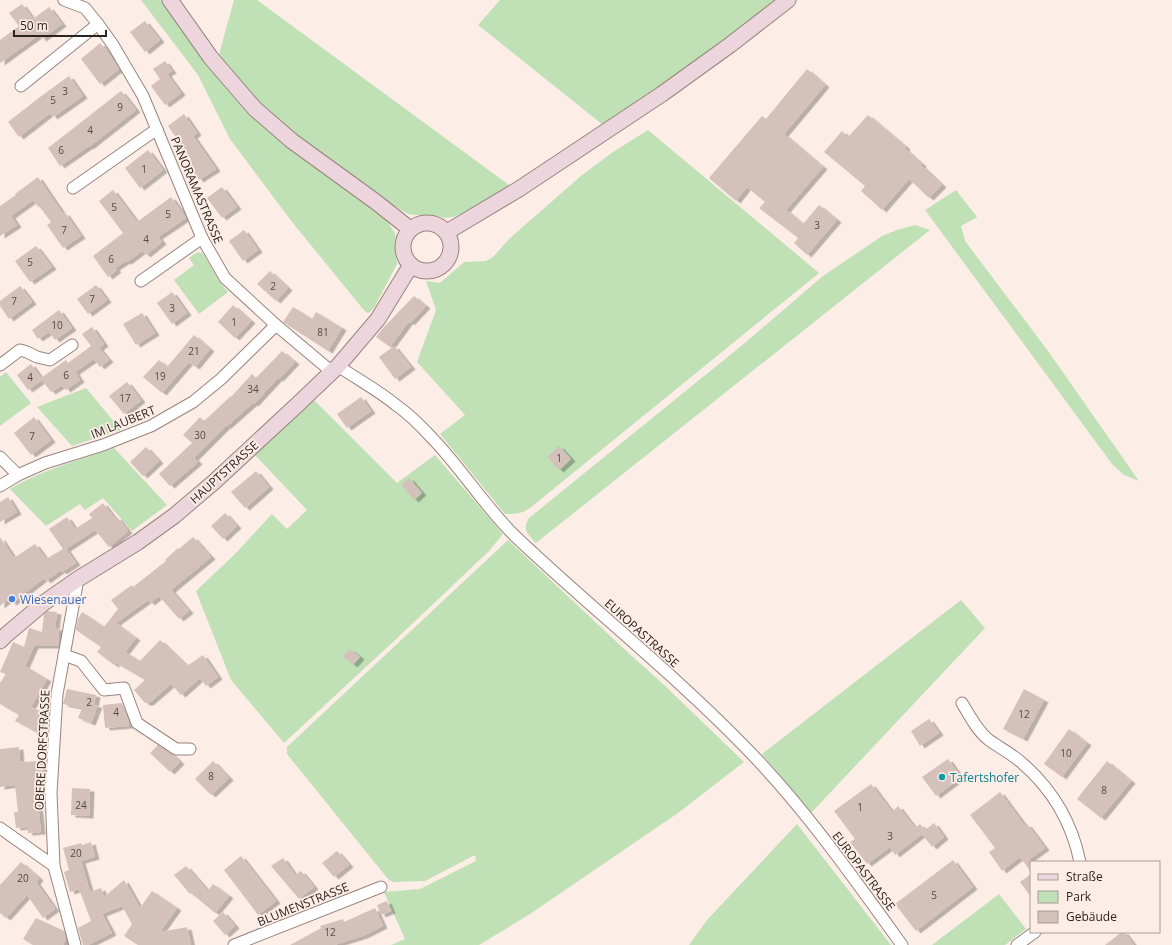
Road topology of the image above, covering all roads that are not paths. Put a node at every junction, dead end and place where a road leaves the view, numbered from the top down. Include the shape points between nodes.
1 (64, 0) edge
2 (170, 0) edge
3 (788, 0) edge
4 (98, 24) junction
5 (21, 86) dead end
6 (157, 129) junction
7 (73, 188) dead end
8 (410, 229) junction
9 (447, 232) junction
10 (202, 238) junction
11 (411, 266) junction
12 (141, 281) dead end
13 (276, 325) junction
14 (72, 345) dead end
15 (0, 365) edge
16 (335, 369) junction
17 (0, 456) edge
18 (18, 475) junction
19 (0, 486) edge
20 (78, 579) junction
21 (0, 641) edge
22 (64, 655) junction
23 (962, 704) dead end
24 (190, 749) dead end
25 (0, 828) edge
26 (1080, 861) edge
27 (54, 866) junction
28 (381, 887) dead end
29 (1034, 933) edge
30 (75, 945) edge
31 (234, 945) edge
32 (902, 945) edge
33 (1017, 945) edge

1 - 4 street, PANORAMASTRASSE via 85,8
2 - 8 street via 211,58 255,109 292,141
3 - 9 street via 730,46 662,94 519,189
4 - 5 street
4 - 6 street, PANORAMASTRASSE via 143,96
6 - 7 street
6 - 10 street, PANORAMASTRASSE
8 - 9 street via 419,223 429,222 440,225
8 - 11 street via 404,238 402,248
9 - 11 street via 452,249 443,266 432,271 421,271
10 - 12 street
10 - 13 street, PANORAMASTRASSE via 225,278
11 - 16 street, HAUPTSTRASSE via 378,319
13 - 16 street, PANORAMASTRASSE
13 - 18 street, IM LAUBERT via 194,402 151,426
14 - 15 street via 50,360 20,350
16 - 20 street, HAUPTSTRASSE via 220,477 174,516
16 - 32 street, EUROPASTRASSE via 390,400 416,421 511,532 686,690 744,746 820,835
17 - 18 street
18 - 19 street, IM LAUBERT
20 - 21 street, HAUPTSTRASSE
20 - 22 street, OBERE DORFSTRASSE
22 - 24 street via 81,661 104,690 124,688 137,723 176,749
22 - 27 street, OBERE DORFSTRASSE via 57,694 51,793
23 - 26 street via 989,740 1009,752 1047,788 1065,818
25 - 27 street
27 - 30 street, OBERE DORFSTRASSE
28 - 31 street, BLUMENSTRASSE
29 - 33 street

